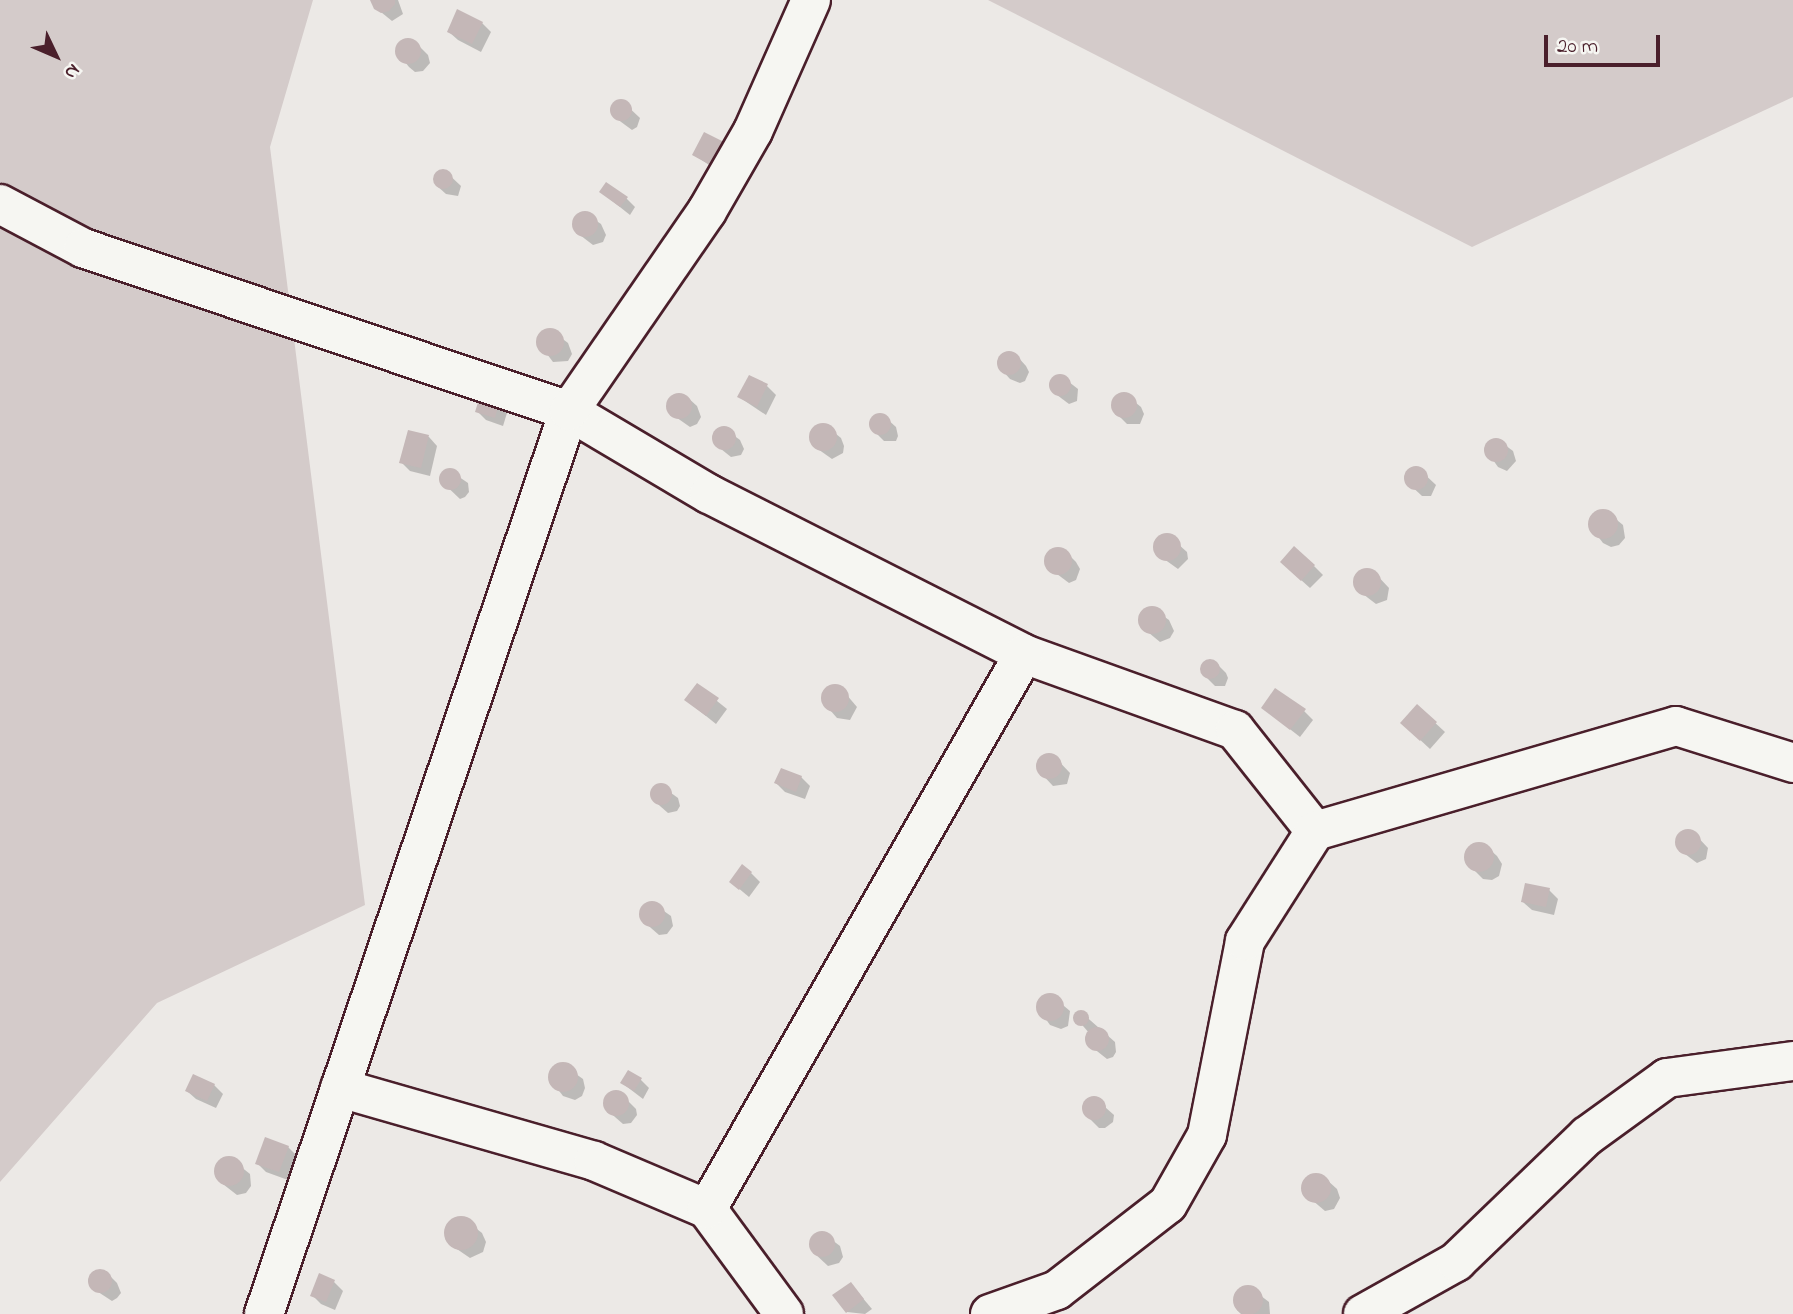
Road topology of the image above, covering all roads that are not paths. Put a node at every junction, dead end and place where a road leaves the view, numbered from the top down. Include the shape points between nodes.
1 (811, 0) edge
2 (0, 204) edge
3 (569, 411) junction
4 (1024, 654) junction
5 (1793, 763) edge
6 (1315, 831) junction
7 (1793, 1060) edge
8 (340, 1088) junction
9 (707, 1209) junction
10 (264, 1314) edge
11 (785, 1314) edge
12 (990, 1314) edge
13 (1363, 1314) edge

1 - 3 street via 753,131 707,211
2 - 3 street via 83,248
3 - 4 street via 709,494
3 - 8 street
4 - 6 street via 1235,730
4 - 9 street
5 - 6 street via 1676,726
6 - 12 street via 1245,941 1207,1135 1168,1204 1057,1290
7 - 13 street via 1667,1078 1587,1136 1456,1262
8 - 9 street via 594,1161
8 - 10 street
9 - 11 street

